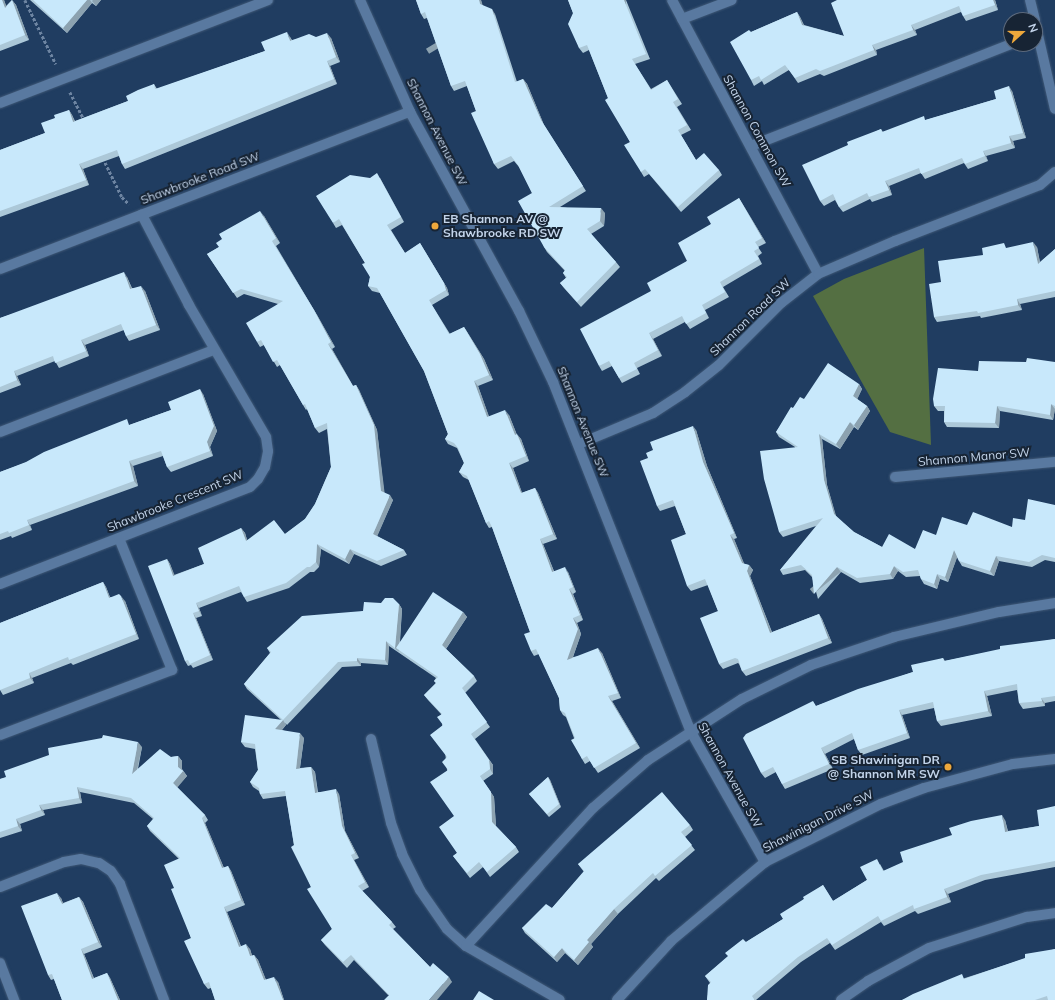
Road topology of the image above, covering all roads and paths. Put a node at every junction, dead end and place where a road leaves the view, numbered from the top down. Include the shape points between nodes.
1 (25, 0) edge
2 (268, 0) edge
3 (360, 0) edge
4 (672, 0) edge
5 (732, 0) edge
6 (1030, 0) edge
7 (1033, 12) edge
8 (682, 19) junction
9 (1003, 47) edge
10 (1041, 52) edge
11 (64, 78) junction
12 (0, 103) edge
13 (1055, 109) edge
14 (410, 112) junction
15 (88, 127) edge
16 (750, 146) junction
17 (102, 155) edge
18 (1055, 172) edge
19 (142, 215) junction
20 (0, 269) edge
21 (818, 274) junction
22 (214, 350) junction
23 (0, 432) edge
24 (578, 444) junction
25 (1055, 462) edge
26 (895, 477) dead end
27 (119, 538) junction
28 (0, 584) edge
29 (1055, 603) edge
30 (691, 732) junction
31 (0, 735) edge
32 (371, 739) dead end
33 (1055, 758) edge
34 (765, 862) junction
35 (0, 887) edge
36 (1055, 913) edge
37 (466, 946) junction
38 (0, 963) edge
39 (14, 1000) edge
40 (164, 1000) edge
41 (560, 1000) edge
42 (617, 1000) edge
43 (841, 1000) edge

1 - 11 path
2 - 11 street
3 - 14 street, Shannon Avenue SW
4 - 8 street, Shannon Common SW
5 - 8 street
6 - 7 street
8 - 16 street, Shannon Common SW
9 - 16 street
10 - 13 street
11 - 12 street
11 - 15 path
14 - 19 street, Shawbrooke Road SW
14 - 24 street, Shannon Avenue SW via 520,311
16 - 21 street, Shannon Common SW
17 - 19 path via 122,197
18 - 21 street, Shannon Road SW via 1040,185
19 - 20 street, Shawbrooke Road SW
19 - 22 street, Shawbrooke Crescent SW
21 - 24 street, Shannon Road SW via 781,303 720,365 685,392 653,413
22 - 23 street
22 - 27 street, Shawbrooke Crescent SW via 266,437 268,451 265,467 250,487
24 - 30 street, Shannon Avenue SW
25 - 26 street, Shannon Manor SW
27 - 28 street, Shawbrooke Crescent SW
27 - 31 street via 172,670
29 - 30 street via 993,614 894,637 811,665 742,699
30 - 34 street, Shannon Avenue SW
30 - 37 street via 648,760 593,808
32 - 37 street via 391,823 402,854 420,890 443,924
33 - 34 street, Shawinigan Drive SW via 1013,764 924,788 881,804
34 - 42 street, Shawinigan Drive SW via 671,941
35 - 40 street via 64,862 81,859 99,863 111,871 120,884
36 - 43 street via 1027,917 929,948 868,981
37 - 41 street
38 - 39 street

